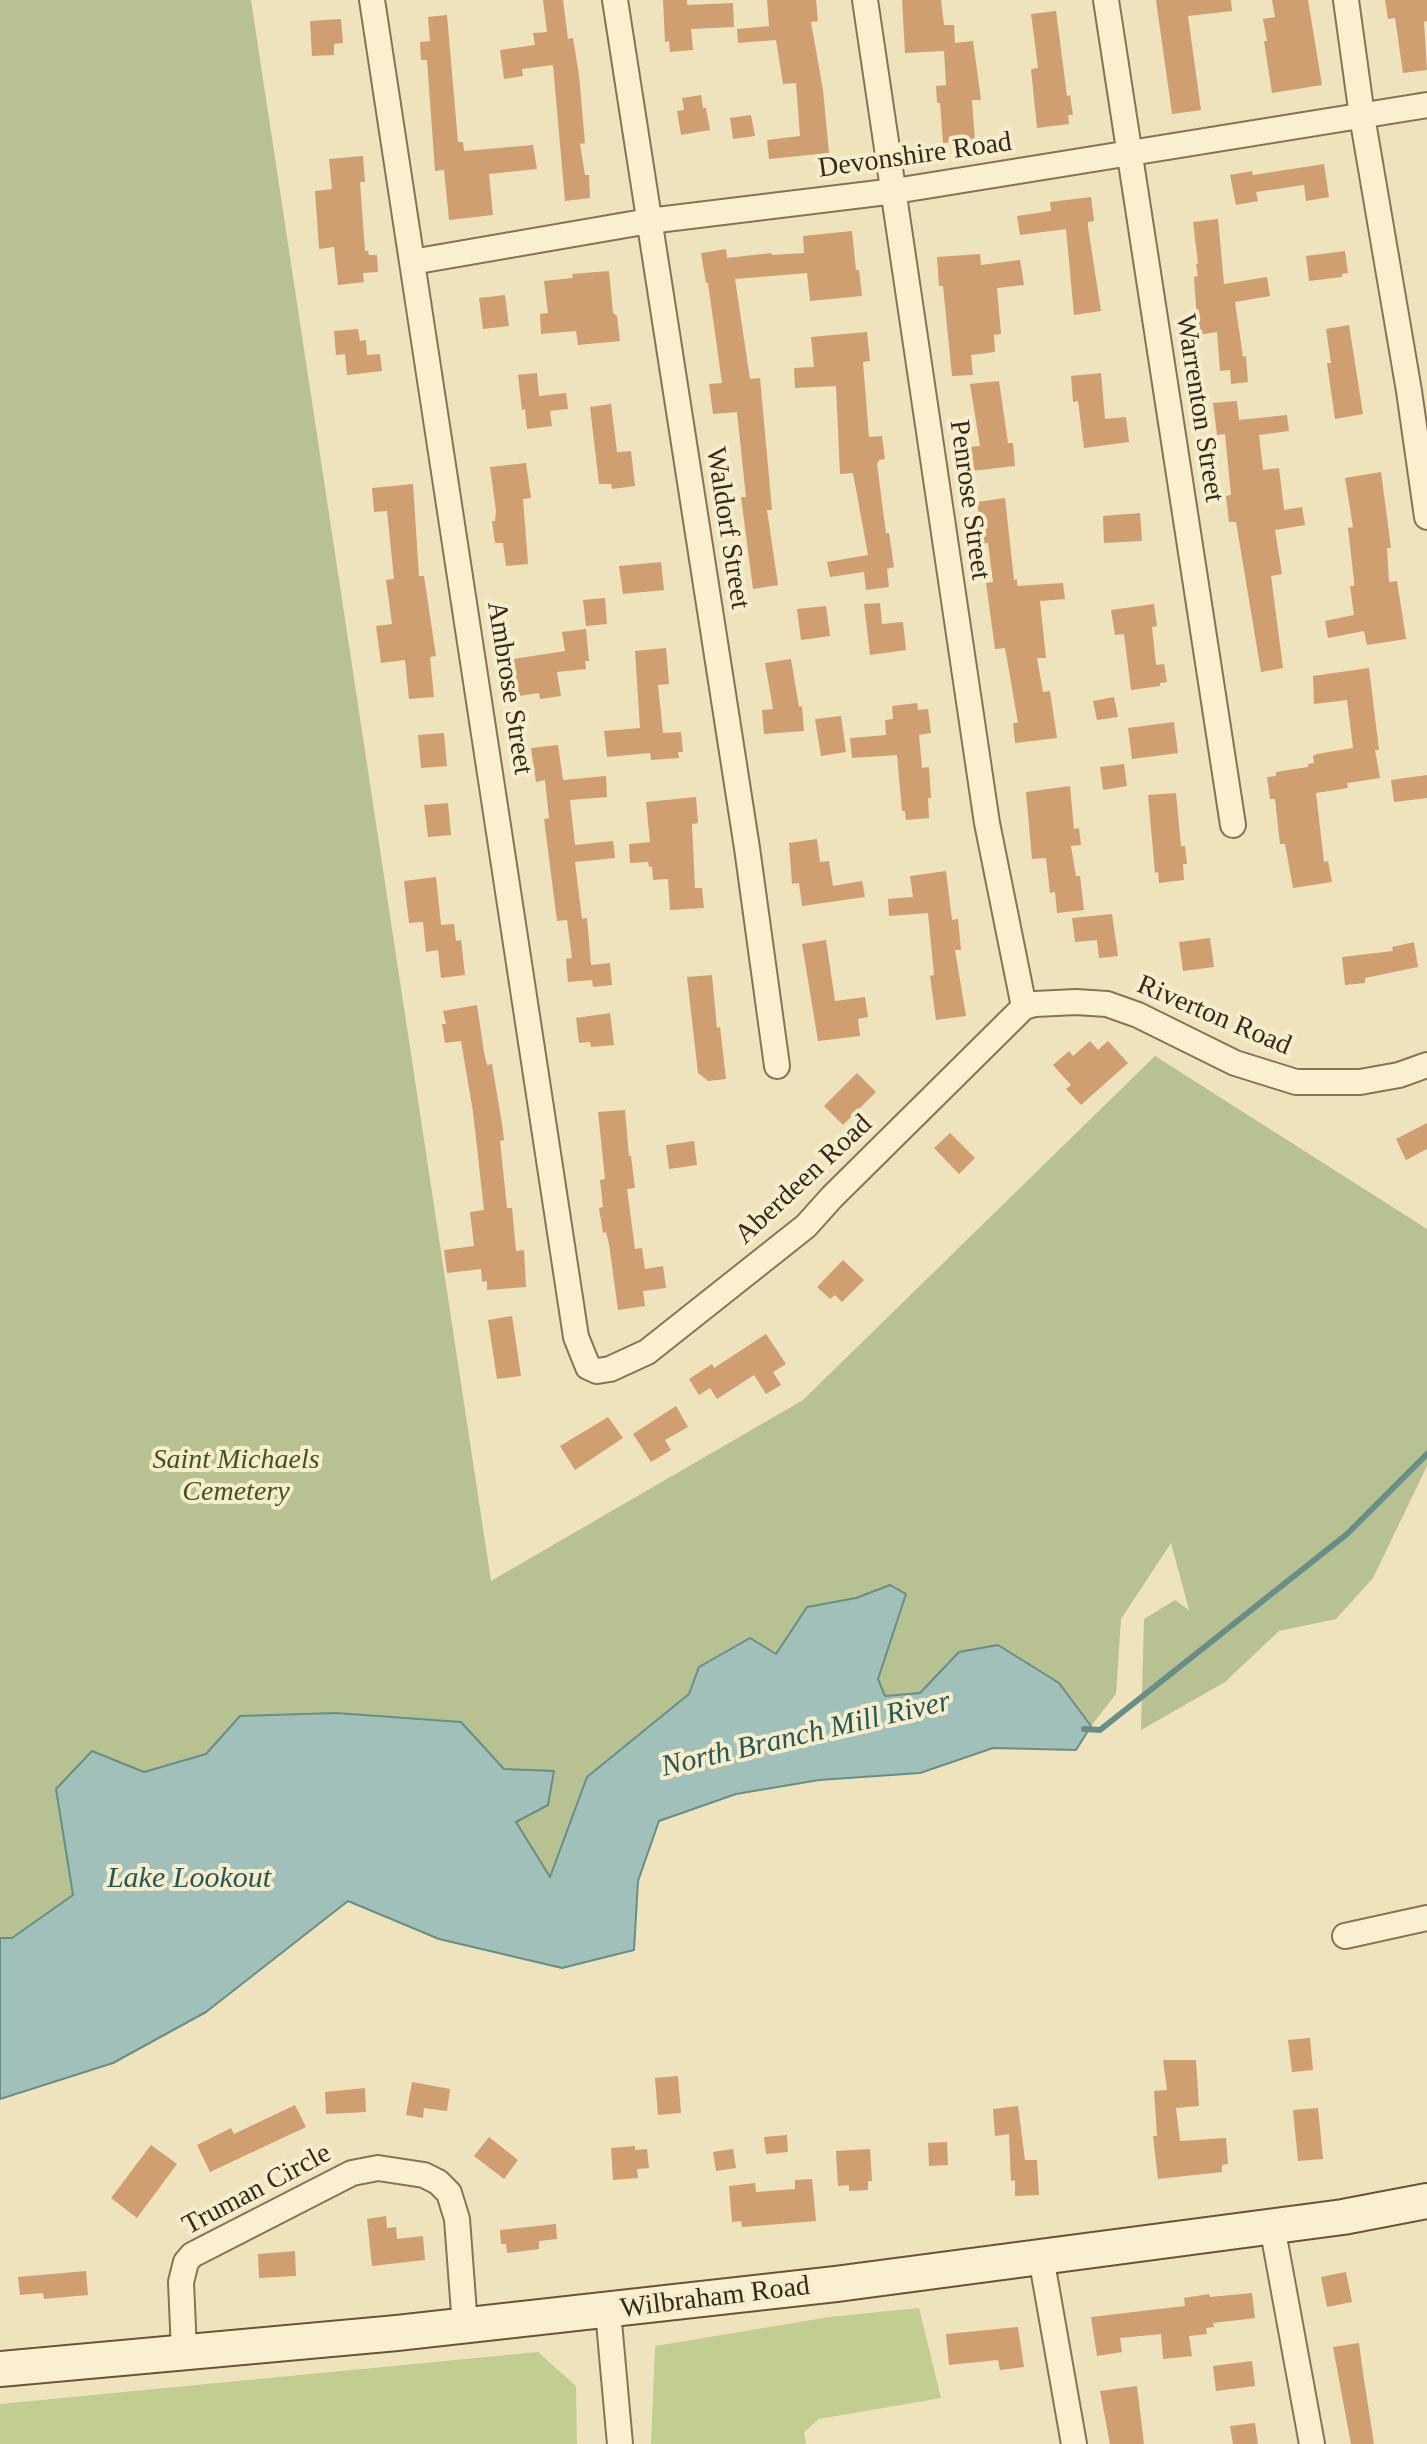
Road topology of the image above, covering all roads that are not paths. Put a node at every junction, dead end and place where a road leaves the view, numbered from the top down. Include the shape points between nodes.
1 (372, 0) edge
2 (615, 0) edge
3 (865, 0) edge
4 (1106, 0) edge
5 (1346, 0) edge
6 (1427, 105) edge
7 (1362, 116) junction
8 (1129, 154) junction
9 (895, 191) junction
10 (649, 221) junction
11 (412, 262) junction
12 (1427, 517) edge
13 (1233, 825) dead end
14 (1024, 1007) junction
15 (1427, 1065) edge
16 (777, 1066) dead end
17 (604, 1371) joint
18 (1427, 1918) edge
19 (1345, 1936) dead end
20 (1427, 2201) edge
21 (1272, 2226) junction
22 (1041, 2257) junction
23 (608, 2311) junction
24 (465, 2326) junction
25 (184, 2351) junction
26 (0, 2369) edge
27 (620, 2444) edge
28 (1074, 2444) edge
29 (1312, 2444) edge

1 - 11 street, Ambrose Street
2 - 10 street, Waldorf Street
3 - 9 street, Penrose Street
4 - 8 street, Warrenton Street
5 - 7 street
6 - 7 street, Devonshire Road
7 - 8 street, Devonshire Road
7 - 12 street
8 - 9 street, Devonshire Road
8 - 13 street, Warrenton Street
9 - 10 street, Devonshire Road
9 - 14 street, Penrose Street via 987,823
10 - 11 street, Devonshire Road
10 - 16 street, Waldorf Street
11 - 17 street, Ambrose Street via 576,1337 588,1367
14 - 15 street, Riverton Road via 1107,1004 1235,1063 1296,1082 1360,1082
14 - 17 street, Aberdeen Road via 806,1226 668,1338
18 - 19 street
20 - 21 main road, Wilbraham Road
21 - 22 main road, Wilbraham Road
21 - 29 street
22 - 23 main road, Wilbraham Road
22 - 28 street
23 - 24 main road, Wilbraham Road
23 - 27 street
24 - 25 main road, Wilbraham Road
24 - 25 street, Truman Circle via 457,2219 449,2193 424,2175 378,2168 352,2173 192,2255 181,2282
25 - 26 main road, Wilbraham Road

